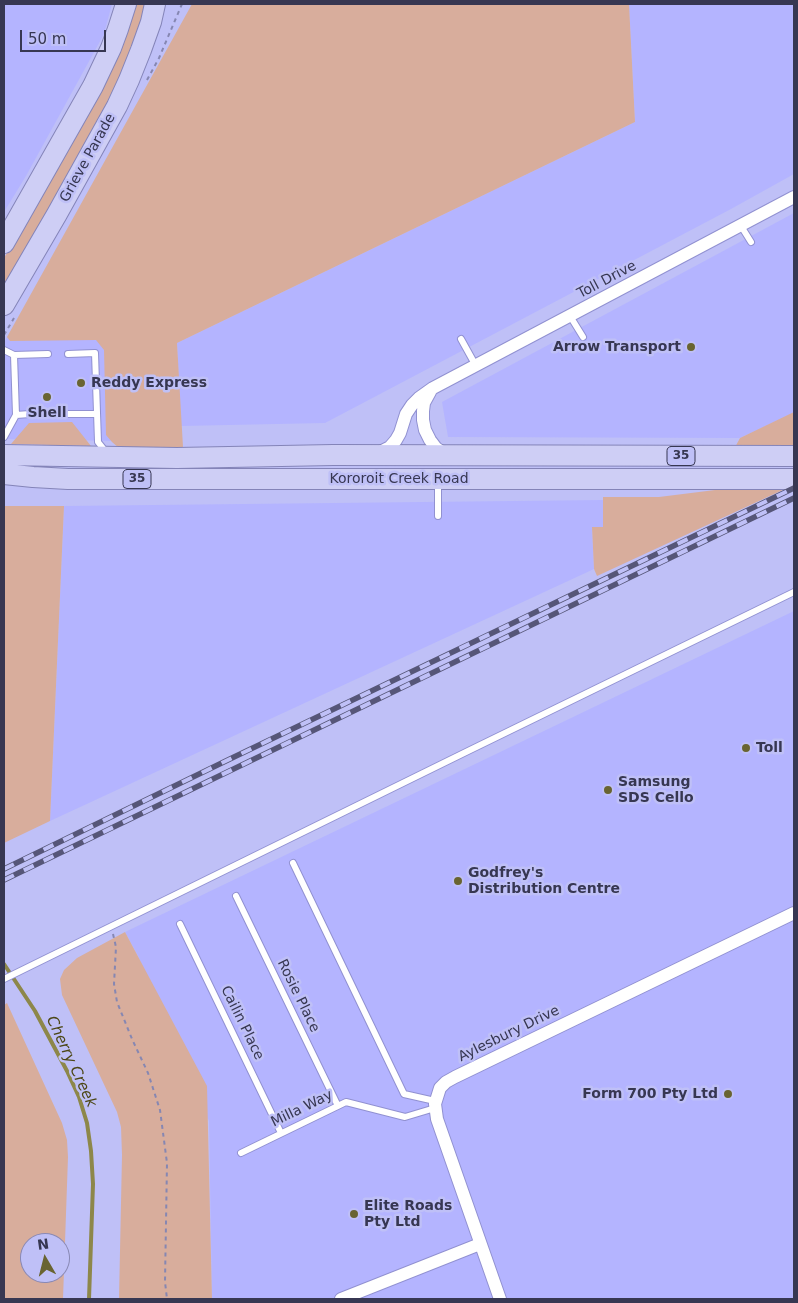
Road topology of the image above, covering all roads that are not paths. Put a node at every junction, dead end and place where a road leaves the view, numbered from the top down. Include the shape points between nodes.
1 (126, 4) edge
2 (155, 4) edge
3 (794, 197) edge
4 (57, 214) junction
5 (741, 226) junction
6 (751, 242) dead end
7 (4, 243) edge
8 (4, 305) edge
9 (570, 316) junction
10 (4, 323) edge
11 (583, 337) dead end
12 (461, 339) dead end
13 (4, 350) edge
14 (48, 354) dead end
15 (68, 354) dead end
16 (14, 356) junction
17 (476, 366) junction
18 (433, 388) junction
19 (30, 414) dead end
20 (44, 414) dead end
21 (97, 414) junction
22 (16, 415) junction
23 (4, 437) edge
24 (4, 455) edge
25 (355, 455) junction
26 (456, 455) junction
27 (794, 456) edge
28 (110, 457) junction
29 (4, 474) edge
30 (438, 478) junction
31 (794, 479) edge
32 (438, 516) dead end
33 (794, 592) edge
34 (293, 864) dead end
35 (236, 896) dead end
36 (794, 914) edge
37 (180, 924) dead end
38 (4, 979) edge
39 (435, 1104) junction
40 (338, 1106) junction
41 (281, 1133) junction
42 (241, 1153) dead end
43 (480, 1244) junction
44 (341, 1299) edge
45 (500, 1299) edge

1 - 7 main road via 93,86
2 - 4 main road, Grieve Parade via 151,22 117,106
3 - 5 street, Toll Drive
4 - 8 main road, Grieve Parade
4 - 10 main road via 46,247
5 - 6 lane
5 - 9 street, Toll Drive
9 - 11 lane
9 - 17 street, Toll Drive
12 - 17 lane
13 - 16 lane
14 - 16 lane
15 - 21 lane via 95,353
16 - 22 lane
17 - 18 street, Toll Drive
18 - 25 street, Toll Drive via 412,405 390,447 380,453
18 - 26 street via 424,403 425,430 443,454
19 - 22 lane
20 - 21 lane
21 - 28 lane via 98,442
22 - 23 lane
24 - 28 main road, Kororoit Creek Road / 35
25 - 26 main road, Kororoit Creek Road / 35
25 - 28 main road, Kororoit Creek Road / 35
26 - 27 main road, Kororoit Creek Road / 35
29 - 30 main road, Kororoit Creek Road / 35 via 68,479
30 - 31 main road, Kororoit Creek Road / 35
30 - 32 lane
33 - 38 lane
34 - 39 lane via 404,1094
35 - 40 lane, Rosie Place
36 - 39 street, Aylesbury Drive via 455,1077 440,1088
37 - 41 lane, Cailin Place
39 - 40 lane, Milla Way via 405,1117 346,1102
39 - 43 street via 441,1134
40 - 41 lane, Milla Way
41 - 42 lane, Milla Way
43 - 44 street
43 - 45 street

